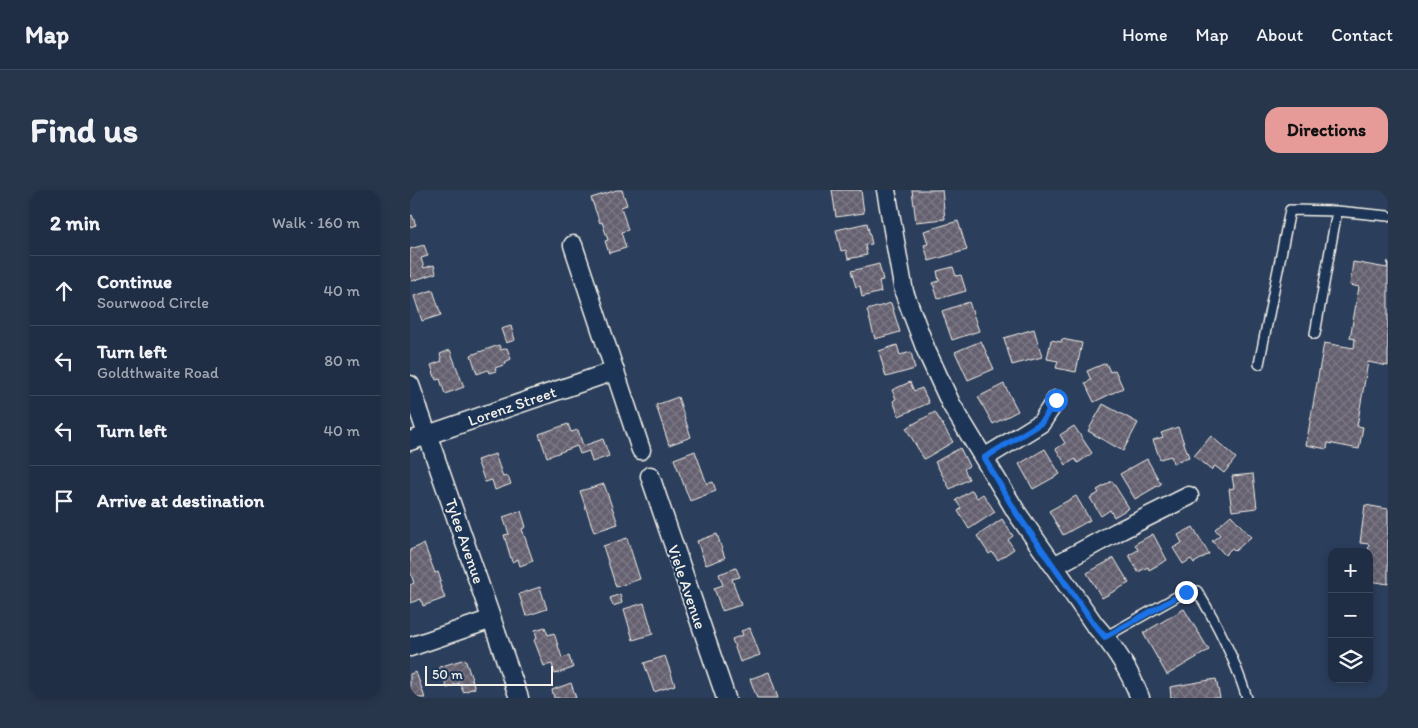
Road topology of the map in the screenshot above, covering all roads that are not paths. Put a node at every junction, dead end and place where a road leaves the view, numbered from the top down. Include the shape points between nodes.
1 (886, 190) edge
2 (1337, 211) junction
3 (1388, 216) edge
4 (573, 245) dead end
5 (1315, 334) dead end
6 (1259, 364) dead end
7 (614, 371) junction
8 (410, 385) edge
9 (1056, 400) dead end
10 (428, 435) junction
11 (410, 441) edge
12 (641, 450) dead end
13 (984, 458) junction
14 (650, 476) dead end
15 (1189, 496) dead end
16 (1054, 566) junction
17 (492, 620) junction
18 (1105, 637) junction
19 (410, 646) edge
20 (519, 698) edge
21 (726, 698) edge
22 (1140, 698) edge
23 (1247, 698) edge

1 - 13 street via 904,292 950,404
2 - 3 lane
2 - 5 lane
2 - 6 lane via 1290,210
4 - 7 street
7 - 10 street, Lorenz Street
7 - 12 street
8 - 10 street, Tylee Avenue
9 - 13 street via 1041,423
10 - 11 street, Lorenz Street
10 - 17 street, Tylee Avenue
13 - 16 street via 1017,514
14 - 21 street, Viele Avenue
15 - 16 street
16 - 18 street
17 - 19 street
17 - 20 street, Tylee Avenue
18 - 22 street
18 - 23 lane via 1186,592 1197,591 1238,670

